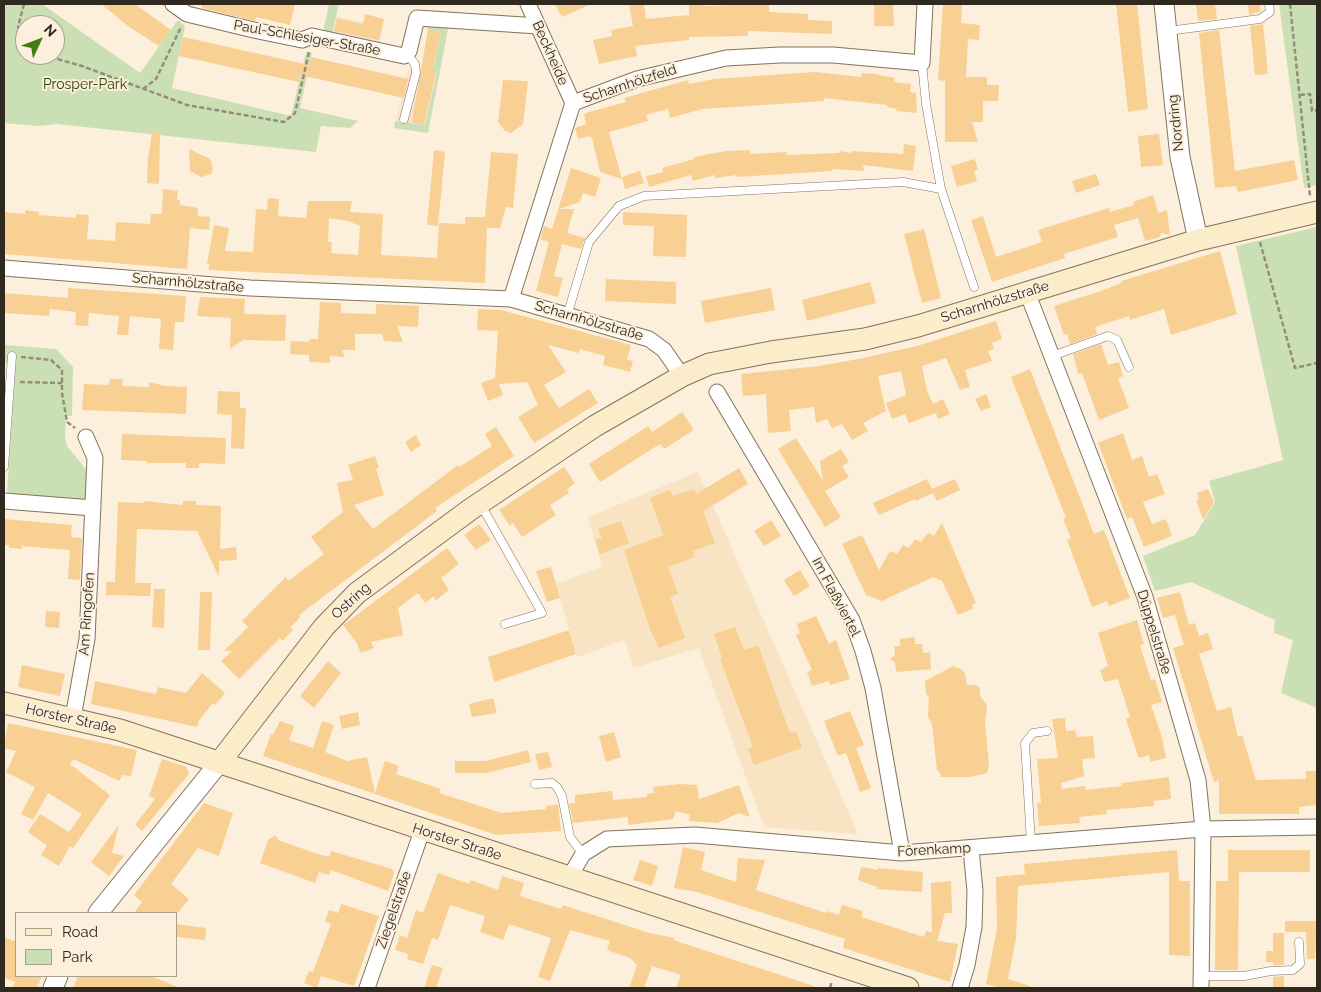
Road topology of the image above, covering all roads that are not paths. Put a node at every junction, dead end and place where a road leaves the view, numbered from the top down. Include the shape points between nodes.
1 (173, 4) edge
2 (528, 4) edge
3 (925, 4) edge
4 (1164, 4) edge
5 (1269, 4) edge
6 (538, 26) junction
7 (1167, 31) junction
8 (407, 54) junction
9 (922, 63) junction
10 (573, 102) junction
11 (404, 119) dead end
12 (941, 189) junction
13 (1315, 213) edge
14 (1198, 240) junction
15 (4, 268) edge
16 (974, 287) dead end
17 (1027, 292) junction
18 (512, 299) junction
19 (567, 316) junction
20 (12, 356) road end
21 (1052, 356) junction
22 (1129, 366) dead end
23 (682, 376) junction
24 (717, 392) dead end
25 (86, 436) road end
26 (4, 467) edge
27 (4, 501) edge
28 (480, 503) junction
29 (93, 508) junction
30 (505, 624) dead end
31 (4, 703) edge
32 (73, 718) junction
33 (1047, 731) dead end
34 (219, 763) junction
35 (535, 784) dead end
36 (1317, 827) edge
37 (1203, 829) junction
38 (422, 831) junction
39 (1031, 844) junction
40 (973, 849) junction
41 (902, 853) junction
42 (583, 854) junction
43 (569, 878) junction
44 (99, 912) edge
45 (1299, 942) dead end
46 (1202, 982) edge
47 (367, 988) edge
48 (908, 988) edge
49 (960, 988) edge

1 - 8 street, Paul-Schlesiger-Straße via 187,14 302,40 312,36 404,56
2 - 6 street, Beckheide
3 - 9 street
4 - 7 street, Nordring
5 - 7 lane via 1270,12 1260,19
6 - 8 street via 417,18
6 - 10 street, Beckheide
7 - 14 street, Nordring via 1180,158
8 - 11 lane via 415,64 416,73
9 - 10 street, Scharnhölzfeld via 832,55 726,58 637,79
9 - 12 lane
10 - 18 street, Scharnhölzfeld
12 - 16 lane, Scharnhölzstraße
12 - 19 lane via 903,182 644,196 619,206 589,242
13 - 14 main road, Scharnhölzstraße
14 - 17 main road, Scharnhölzstraße
15 - 18 street, Scharnhölzstraße via 250,288
17 - 21 street, Düppelstraße
17 - 23 main road, Scharnhölzstraße via 865,339 709,364
18 - 19 street, Scharnhölzstraße
19 - 23 street, Scharnhölzstraße via 649,338 664,350
20 - 26 lane
21 - 22 lane via 1108,336 1118,340
21 - 37 street, Düppelstraße via 1145,597 1198,780
23 - 28 main road, Ostring via 595,426
24 - 41 street, Im Flaßviertel via 852,620 873,688
25 - 29 street, Am Ringofen via 95,458
27 - 29 street
28 - 30 lane via 542,613
28 - 34 main road, Ostring via 357,593 339,610
29 - 32 street, Am Ringofen via 87,638
31 - 32 main road, Horster Straße
32 - 34 main road, Horster Straße
33 - 39 lane via 1033,734 1025,744
34 - 38 main road, Horster Straße
34 - 44 street, Ostring
35 - 42 lane via 552,783 557,786 570,837
36 - 37 street, Förenkamp
37 - 39 street, Förenkamp
37 - 46 street, Düppelstraße
38 - 43 main road, Horster Straße
38 - 47 street, Ziegelstraße
39 - 40 street, Förenkamp
40 - 41 street, Förenkamp
40 - 49 street via 974,927
41 - 42 street, Förenkamp via 694,835 607,840
42 - 43 street, Förenkamp
43 - 48 main road, Horster Straße
45 - 46 lane via 1300,964 1293,970

